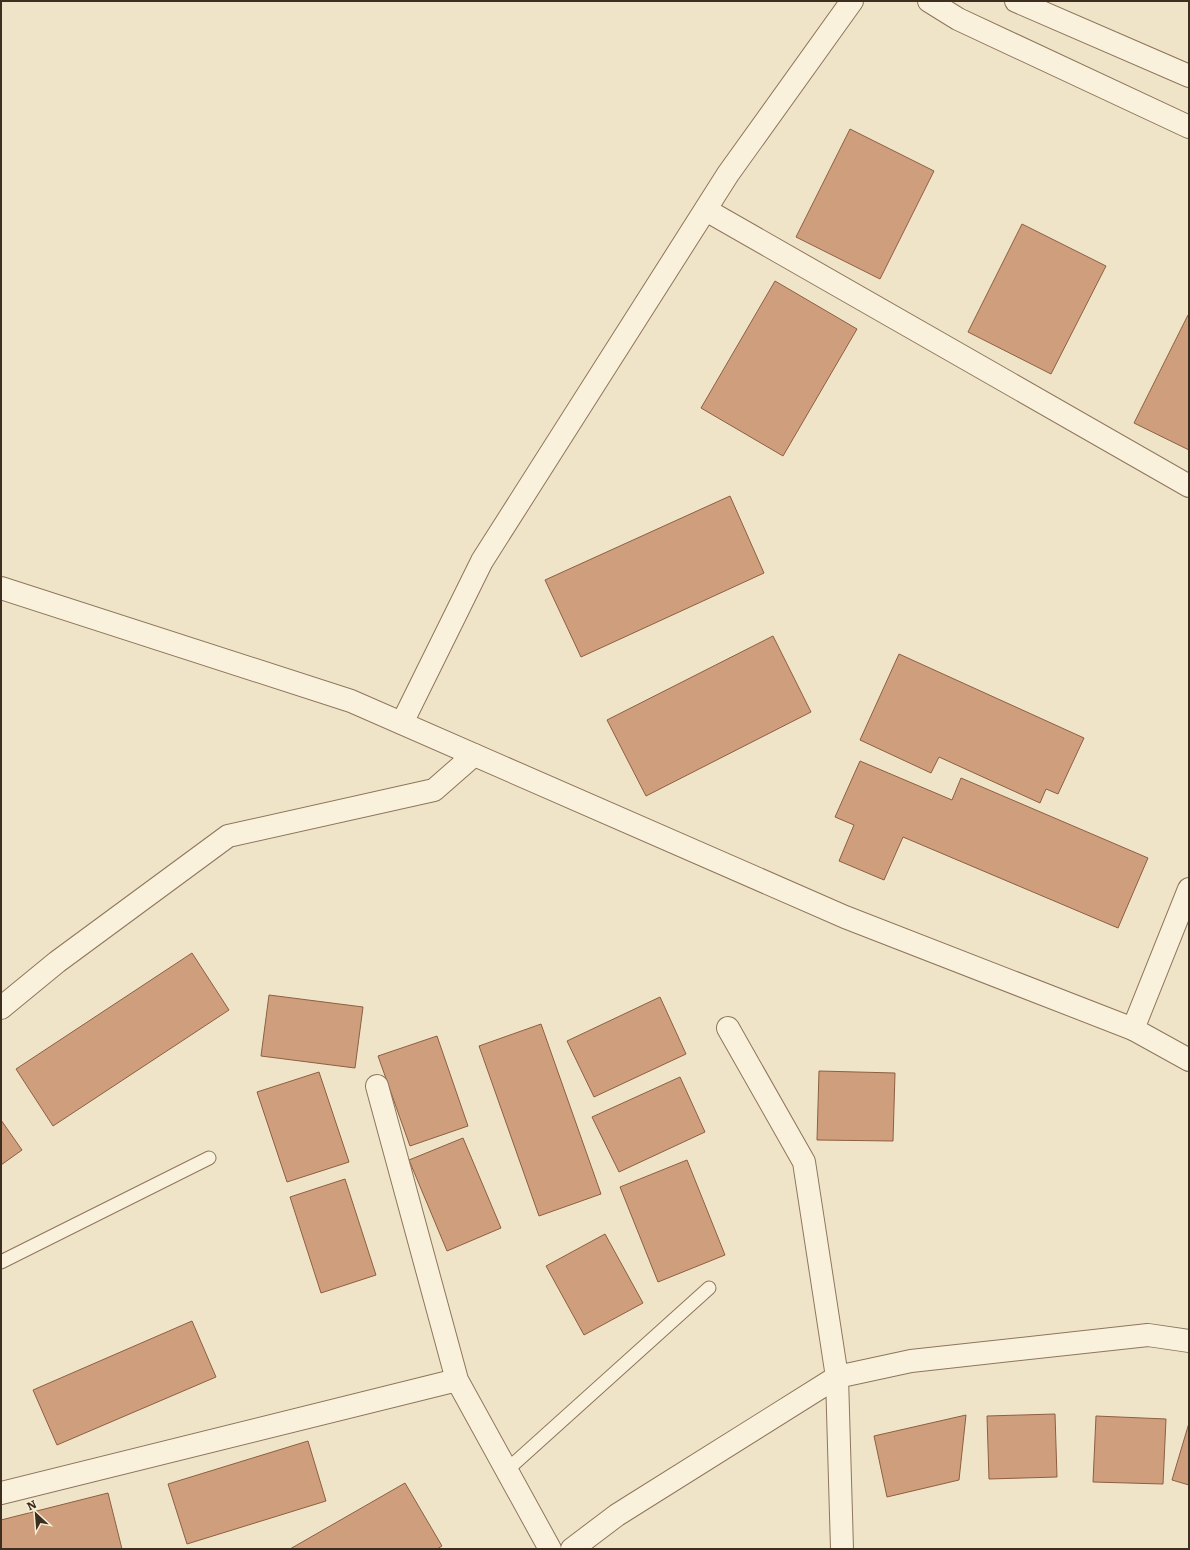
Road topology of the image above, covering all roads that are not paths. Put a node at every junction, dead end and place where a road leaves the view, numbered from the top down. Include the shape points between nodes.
1 (852, 1) edge
2 (928, 1) edge
3 (1016, 1) edge
4 (1189, 76) edge
5 (1189, 127) edge
6 (706, 210) junction
7 (1189, 486) edge
8 (1, 588) edge
9 (402, 723) junction
10 (474, 755) junction
11 (1189, 890) edge
12 (1, 1008) edge
13 (728, 1028) dead end
14 (1133, 1029) junction
15 (1189, 1060) edge
16 (377, 1086) dead end
17 (209, 1158) dead end
18 (1, 1262) edge
19 (709, 1288) dead end
20 (1189, 1341) edge
21 (837, 1377) junction
22 (457, 1380) junction
23 (507, 1470) junction
24 (1, 1493) edge
25 (550, 1549) edge
26 (572, 1549) edge
27 (842, 1549) edge

1 - 6 street via 728,174
2 - 5 street via 958,19
3 - 4 street
6 - 7 street
6 - 9 street via 482,561
8 - 9 street via 351,701
9 - 10 street
10 - 12 street via 434,790 228,836 57,962
10 - 14 street via 845,917
11 - 14 street
13 - 21 street via 804,1162
14 - 15 street
16 - 22 street
17 - 18 lane
19 - 23 lane
20 - 21 street via 1140,1336 912,1361
21 - 26 street via 617,1515
21 - 27 street
22 - 23 street
22 - 24 street
23 - 25 street

